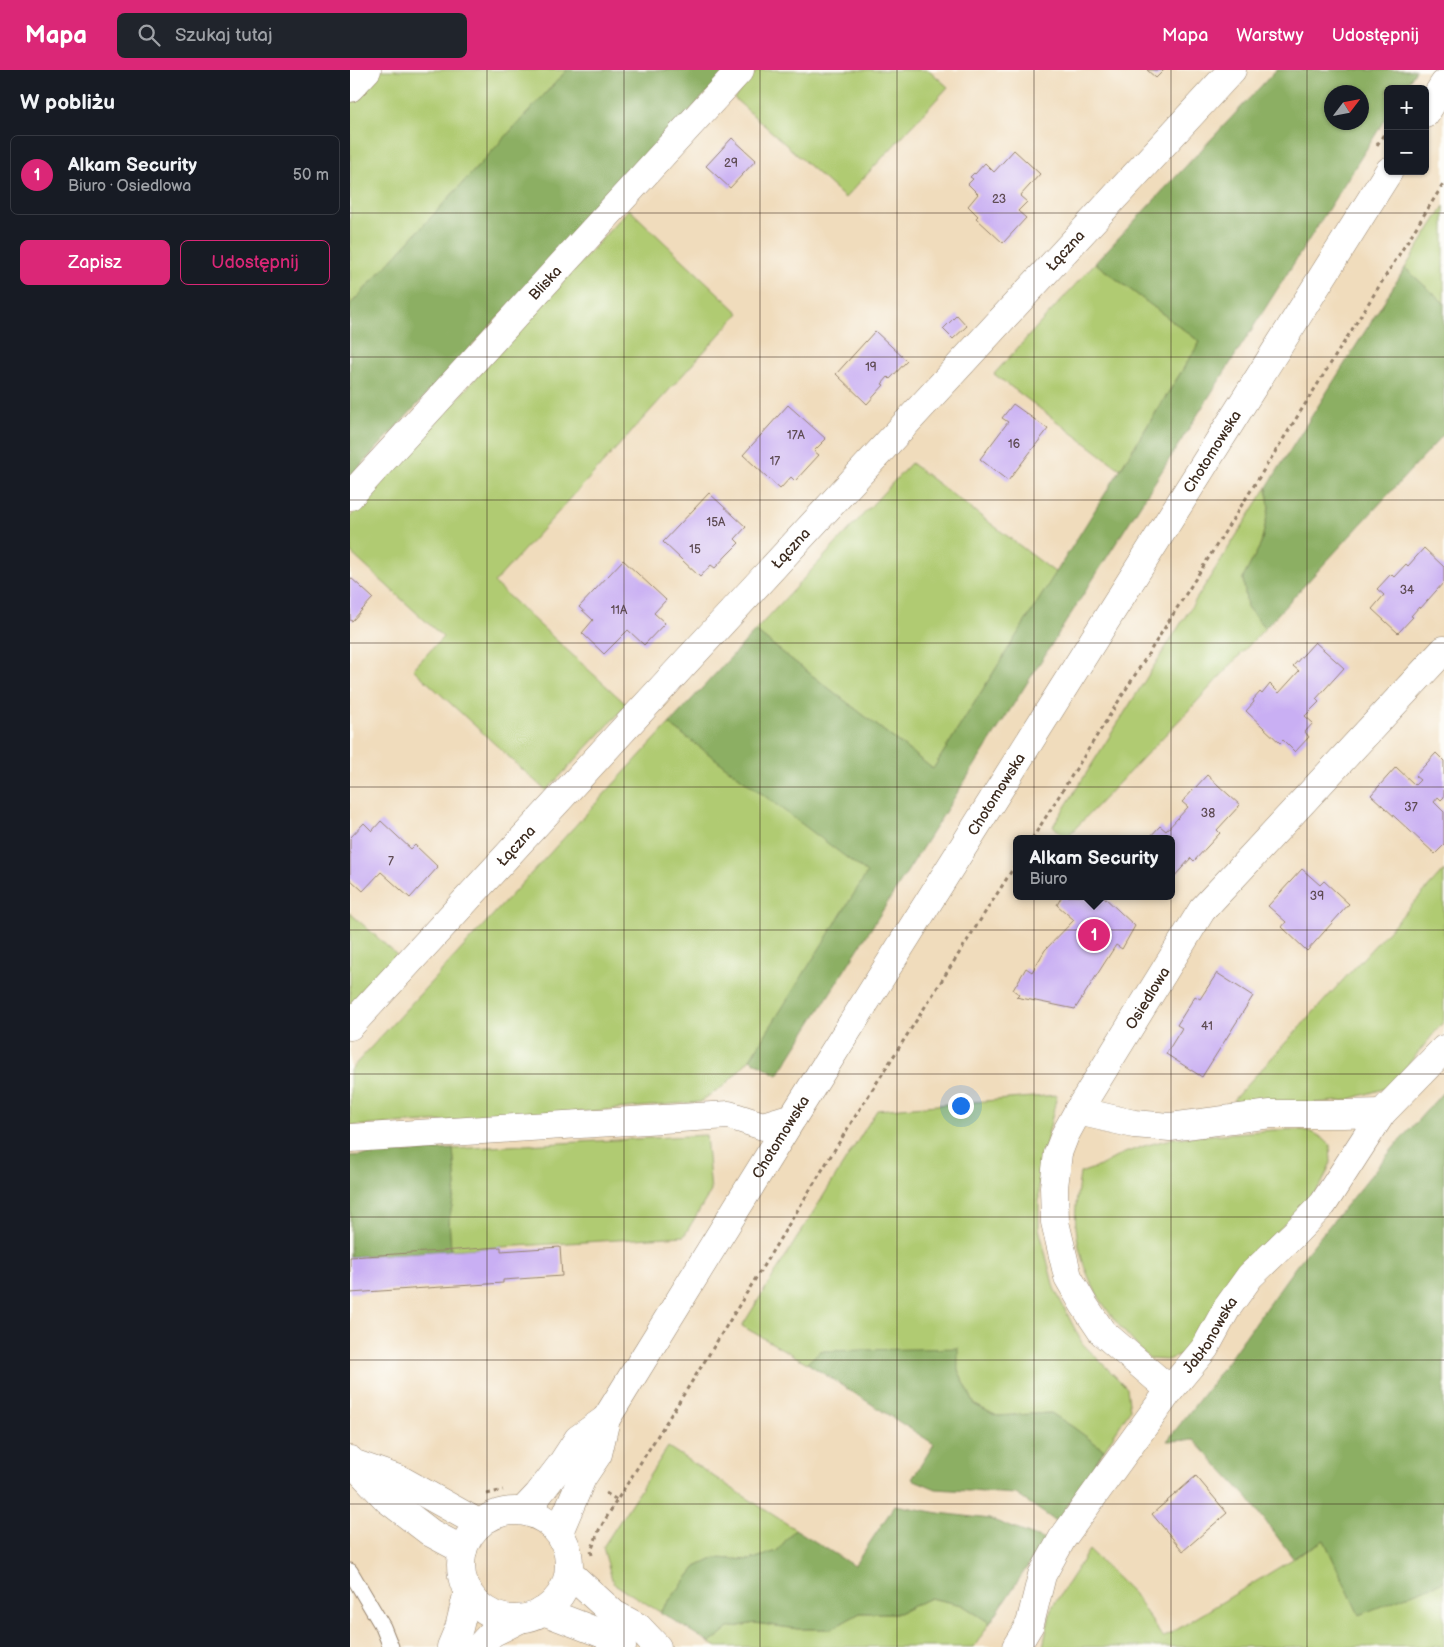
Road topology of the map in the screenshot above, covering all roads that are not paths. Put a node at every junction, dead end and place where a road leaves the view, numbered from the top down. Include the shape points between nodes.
1 (367, 70) edge
2 (740, 70) edge
3 (1232, 70) edge
4 (1444, 84) edge
5 (350, 88) edge
6 (1429, 108) edge
7 (1386, 175) edge
8 (350, 496) edge
9 (1444, 650) edge
10 (350, 1026) edge
11 (1444, 1049) edge
12 (1078, 1111) junction
13 (1382, 1113) junction
14 (793, 1117) junction
15 (350, 1138) edge
16 (1170, 1390) junction
17 (606, 1419) junction
18 (352, 1465) edge
19 (523, 1511) junction
20 (480, 1524) junction
21 (559, 1532) junction
22 (463, 1550) junction
23 (350, 1571) edge
24 (569, 1573) junction
25 (468, 1590) junction
26 (532, 1615) junction
27 (391, 1647) edge
28 (451, 1647) edge
29 (479, 1647) edge
30 (622, 1647) edge
31 (657, 1647) edge
32 (1016, 1647) edge

1 - 5 street
2 - 8 street, Bliska
3 - 10 street, Łączna
4 - 6 street
7 - 14 street, Chotomowska
9 - 12 street, Osiedlowa via 1202,910
11 - 13 street, Jabłonowska
12 - 13 street via 1134,1124 1170,1127 1271,1114
12 - 16 street, Osiedlowa via 1058,1153 1054,1187 1055,1222 1068,1277 1102,1332
13 - 16 street, Jabłonowska via 1323,1204 1250,1276 1227,1308 1205,1348
14 - 15 street via 763,1126 729,1115
14 - 17 street, Chotomowska
16 - 32 street, Jabłonowska via 1062,1539 1042,1575 1030,1624
17 - 19 street, Chotomowska via 578,1439
17 - 21 street, Chotomowska via 598,1454 582,1478
18 - 20 street via 401,1480
18 - 22 street via 388,1500 431,1533
19 - 20 street via 501,1512
19 - 21 street via 543,1518
20 - 22 street via 468,1537
21 - 24 street via 568,1552
22 - 25 street via 462,1578
23 - 27 lane
24 - 26 street via 555,1601
24 - 31 street via 614,1614 638,1627
25 - 26 street via 484,1609 501,1617
25 - 28 street
26 - 29 street via 492,1633
26 - 30 street via 603,1634

